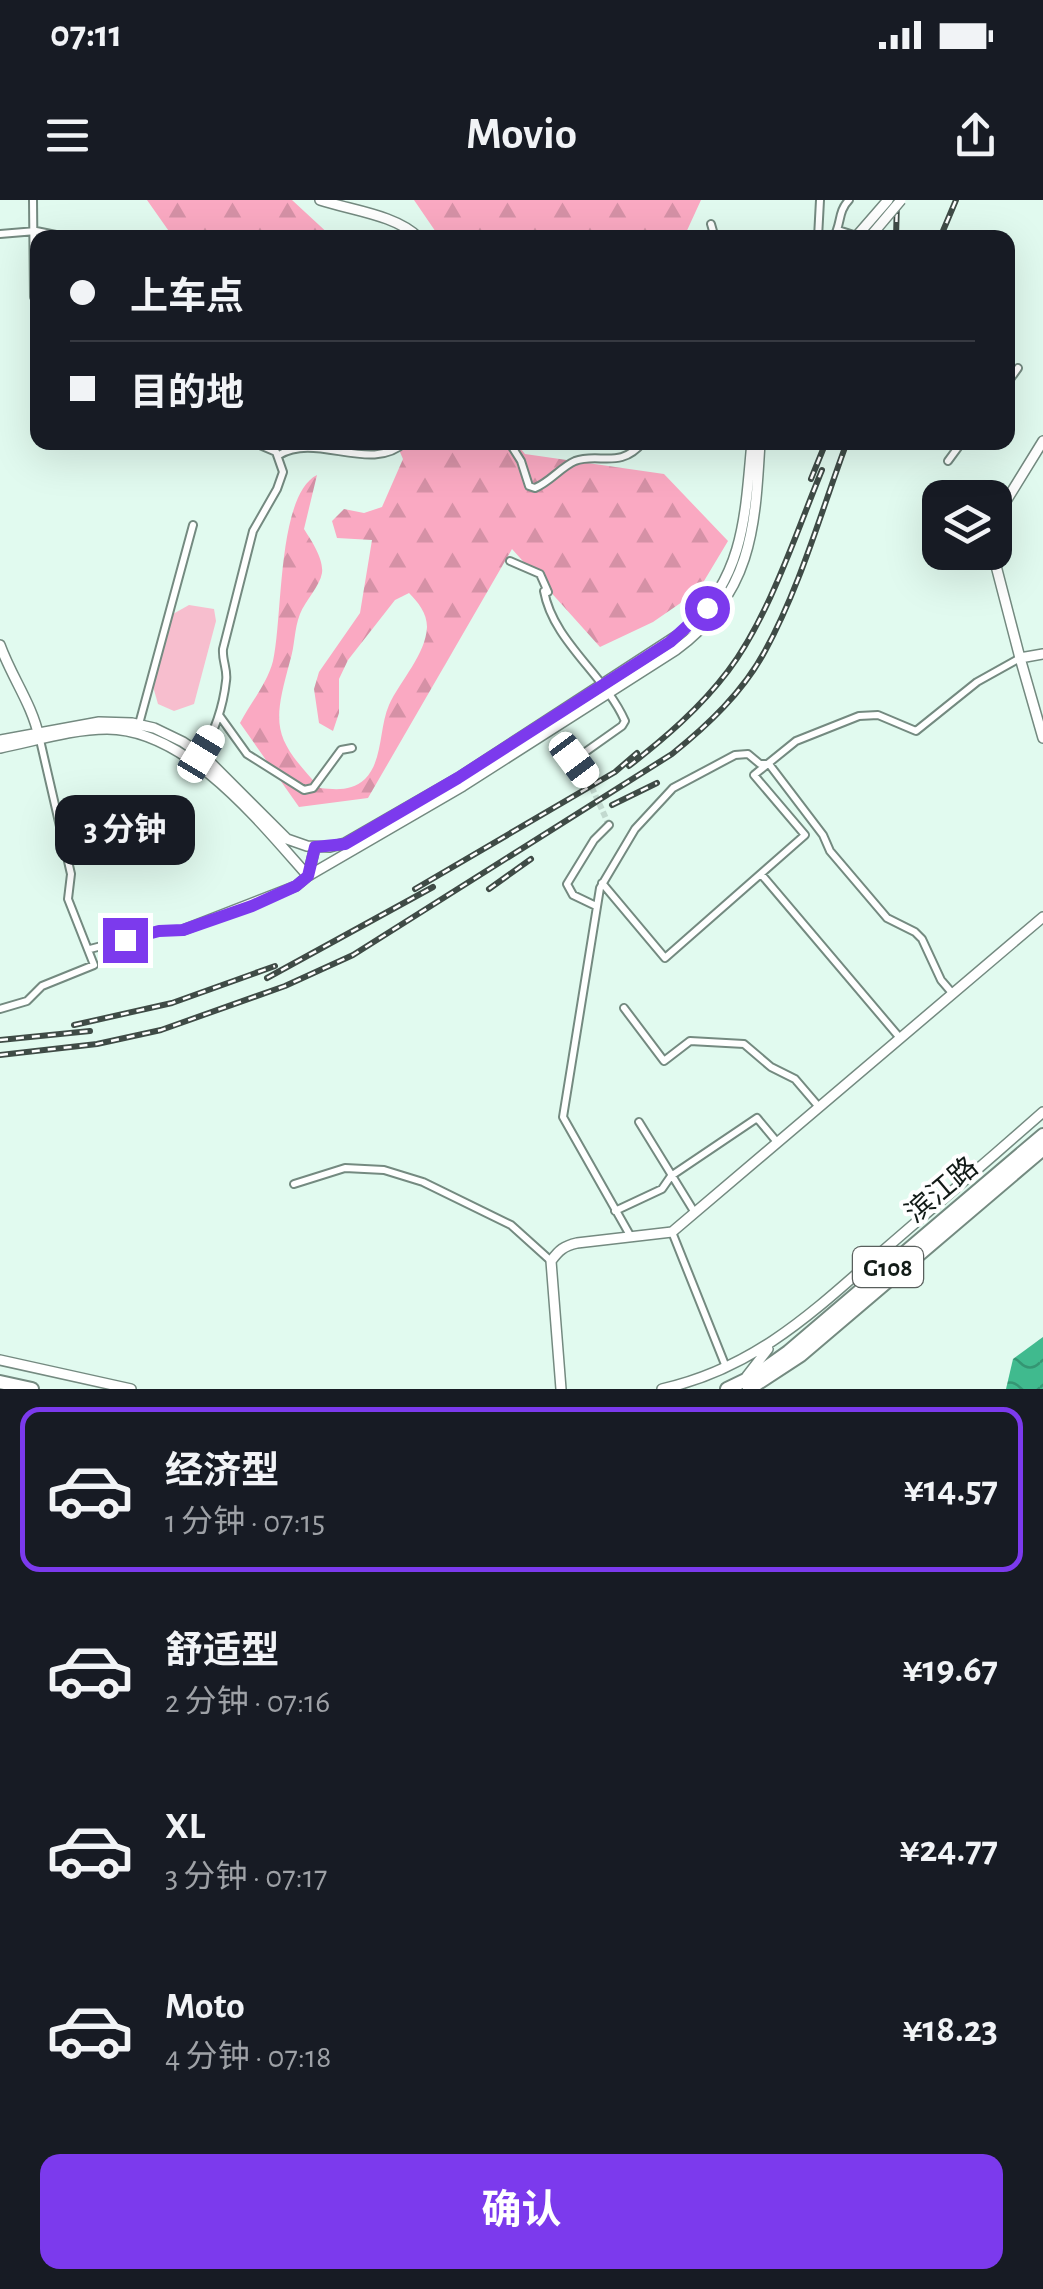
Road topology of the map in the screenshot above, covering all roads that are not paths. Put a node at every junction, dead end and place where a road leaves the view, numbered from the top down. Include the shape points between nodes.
1 (34, 200) edge
2 (320, 200) edge
3 (820, 200) edge
4 (850, 200) edge
5 (888, 200) edge
6 (901, 200) edge
7 (711, 224) dead end
8 (38, 230) edge
9 (405, 230) edge
10 (713, 230) edge
11 (818, 230) edge
12 (837, 230) edge
13 (864, 230) edge
14 (876, 230) edge
15 (30, 233) edge
16 (0, 234) edge
17 (1018, 368) dead end
18 (1015, 372) edge
19 (1043, 440) edge
20 (272, 450) edge
21 (287, 450) edge
22 (326, 450) edge
23 (395, 450) edge
24 (513, 450) edge
25 (636, 450) edge
26 (751, 450) edge
27 (759, 450) edge
28 (956, 450) edge
29 (278, 456) junction
30 (948, 461) dead end
31 (192, 525) dead end
32 (510, 561) dead end
33 (544, 591) dead end
34 (565, 635) junction
35 (0, 646) edge
36 (1043, 654) edge
37 (1020, 658) junction
38 (606, 689) junction
39 (219, 715) junction
40 (139, 724) junction
41 (39, 736) junction
42 (1043, 738) edge
43 (0, 740) edge
44 (0, 748) edge
45 (352, 748) dead end
46 (199, 759) junction
47 (768, 764) junction
48 (588, 779) tunnel mouth
49 (610, 825) dead end
50 (315, 847) junction
51 (760, 874) junction
52 (308, 876) junction
53 (602, 883) junction
54 (596, 906) junction
55 (1043, 916) edge
56 (183, 930) joint
57 (90, 949) junction
58 (952, 994) junction
59 (624, 1008) dead end
60 (0, 1010) edge
61 (900, 1038) junction
62 (819, 1107) junction
63 (1043, 1112) edge
64 (639, 1122) dead end
65 (1043, 1135) edge
66 (777, 1142) junction
67 (1043, 1149) edge
68 (672, 1176) junction
69 (294, 1184) dead end
70 (615, 1211) junction
71 (694, 1213) junction
72 (672, 1232) junction
73 (631, 1237) junction
74 (551, 1260) junction
75 (773, 1343) junction
76 (0, 1360) edge
77 (726, 1367) junction
78 (0, 1382) edge
79 (746, 1385) edge
80 (32, 1389) edge
81 (131, 1389) edge
82 (561, 1389) edge
83 (662, 1389) edge
84 (727, 1389) edge

1 - 8 street
2 - 9 main road
3 - 11 street
4 - 12 street
5 - 13 main road, bridge
6 - 14 main road, bridge
7 - 10 street
15 - 16 street
17 - 18 street
19 - 37 main road via 998,514 995,562
20 - 29 street
21 - 29 street
22 - 23 street
24 - 25 street via 535,488 574,461 612,461
26 - 38 main road via 743,533 722,588 680,635
27 - 38 main road via 752,535 730,593 686,642
28 - 30 street
29 - 39 street via 283,472 252,531 223,650 228,675
31 - 40 street
32 - 34 street via 542,577
33 - 34 street
34 - 38 street
35 - 41 main road
36 - 37 main road
37 - 42 main road
37 - 47 street via 977,682 916,731 878,715 859,716 796,741
38 - 48 street via 624,720 574,760
38 - 50 main road via 345,844
38 - 52 main road via 463,786
39 - 45 street via 246,754 304,790 313,788 340,750
39 - 46 street
40 - 41 main road via 100,722
40 - 46 main road via 174,736
41 - 43 main road
41 - 44 main road
41 - 46 main road via 128,731
41 - 57 street via 70,874 68,899
46 - 50 main road via 287,839
46 - 52 main road
47 - 51 street via 754,775 804,835
47 - 53 street via 735,755 673,788 635,829
47 - 58 street via 887,918 922,940
49 - 54 street via 566,884
50 - 52 main road
51 - 53 street via 665,958
51 - 61 street
52 - 56 main road via 252,906
53 - 54 street
54 - 70 street via 562,1117
55 - 58 main road
56 - 57 street
57 - 60 street via 94,964
58 - 61 main road
59 - 62 street via 664,1061 690,1041 744,1044 795,1079
61 - 62 main road
62 - 66 main road
63 - 75 main road
64 - 68 street
65 - 79 highway, 滨江路 / G108
66 - 68 street via 757,1118
66 - 71 main road
67 - 79 highway, 滨江路 / G108 via 801,1355
68 - 70 street via 662,1189
68 - 71 street
69 - 74 street via 344,1168 384,1170 512,1224
70 - 73 street
71 - 72 main road
72 - 73 main road
72 - 77 street
73 - 74 main road via 565,1246
74 - 82 main road
75 - 77 main road
75 - 79 main road
76 - 81 main road
77 - 83 main road
78 - 80 highway
79 - 84 highway, 滨江路 / G108

